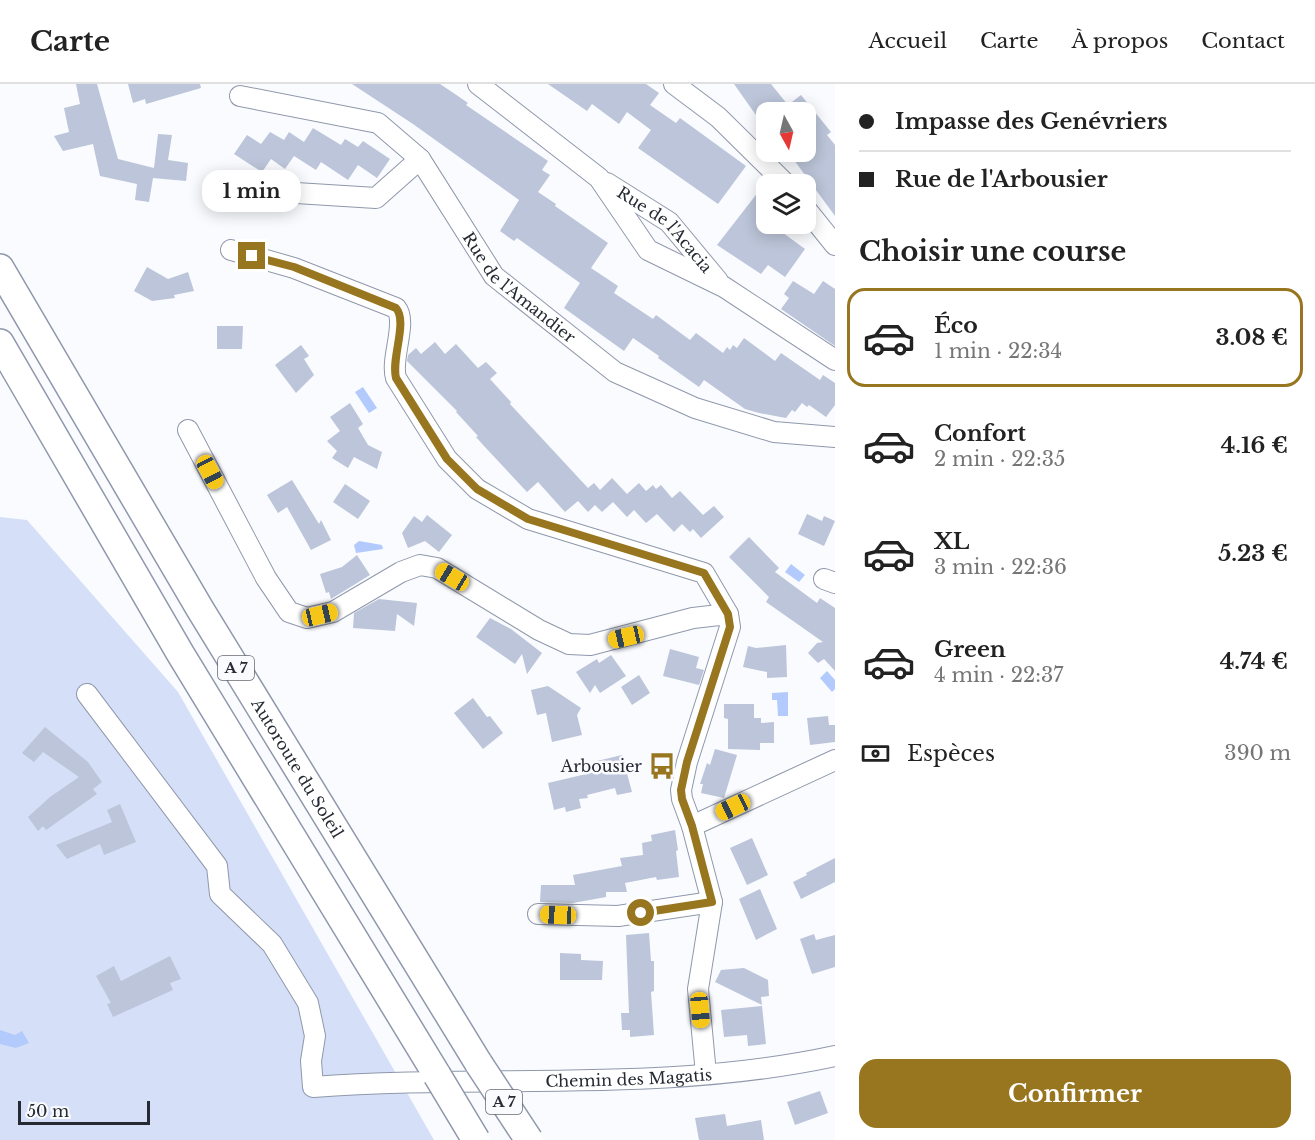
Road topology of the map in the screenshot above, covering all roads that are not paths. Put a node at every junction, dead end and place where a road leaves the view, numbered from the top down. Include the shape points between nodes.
1 (478, 84) edge
2 (674, 84) edge
3 (240, 96) dead end
4 (420, 159) junction
5 (776, 174) edge
6 (599, 178) junction
7 (264, 191) dead end
8 (816, 221) edge
9 (835, 245) edge
10 (231, 250) dead end
11 (0, 268) edge
12 (724, 287) junction
13 (0, 343) edge
14 (835, 360) edge
15 (188, 430) dead end
16 (835, 437) edge
17 (728, 614) junction
18 (87, 694) dead end
19 (835, 760) edge
20 (692, 826) junction
21 (712, 902) junction
22 (538, 914) dead end
23 (835, 1056) edge
24 (706, 1074) junction
25 (476, 1140) edge
26 (529, 1140) edge

1 - 6 street, Rue de l'Acacia
2 - 5 street via 718,117
3 - 4 street, Rue de l'Amandier via 378,123
4 - 7 street via 376,198
4 - 16 street, Rue de l'Amandier via 494,276 615,372 695,408 763,429
6 - 12 street, Rue de l'Acacia via 669,222
6 - 12 street, Rue de l'Acacia via 648,249
8 - 9 street
10 - 17 street via 294,267 396,308 400,322 393,369 396,378 447,459 477,489 528,519 704,573
11 - 26 highway, Autoroute du Soleil / A 7, bridge via 200,609
12 - 14 street, Rue de l'Acacia
13 - 25 highway, A 7, bridge via 180,653
15 - 17 street via 266,578 289,612 307,618 333,612 420,565 437,568 569,644 590,645 693,618
17 - 20 street via 730,627 682,782 682,799
18 - 24 street, Chemin des Magatis via 217,866 220,894 272,944 308,1003 315,1036 311,1061 313,1088 381,1082 544,1082
19 - 20 street
20 - 21 street
21 - 22 street via 618,916
21 - 24 street via 698,989
23 - 24 street, Chemin des Magatis via 794,1065

